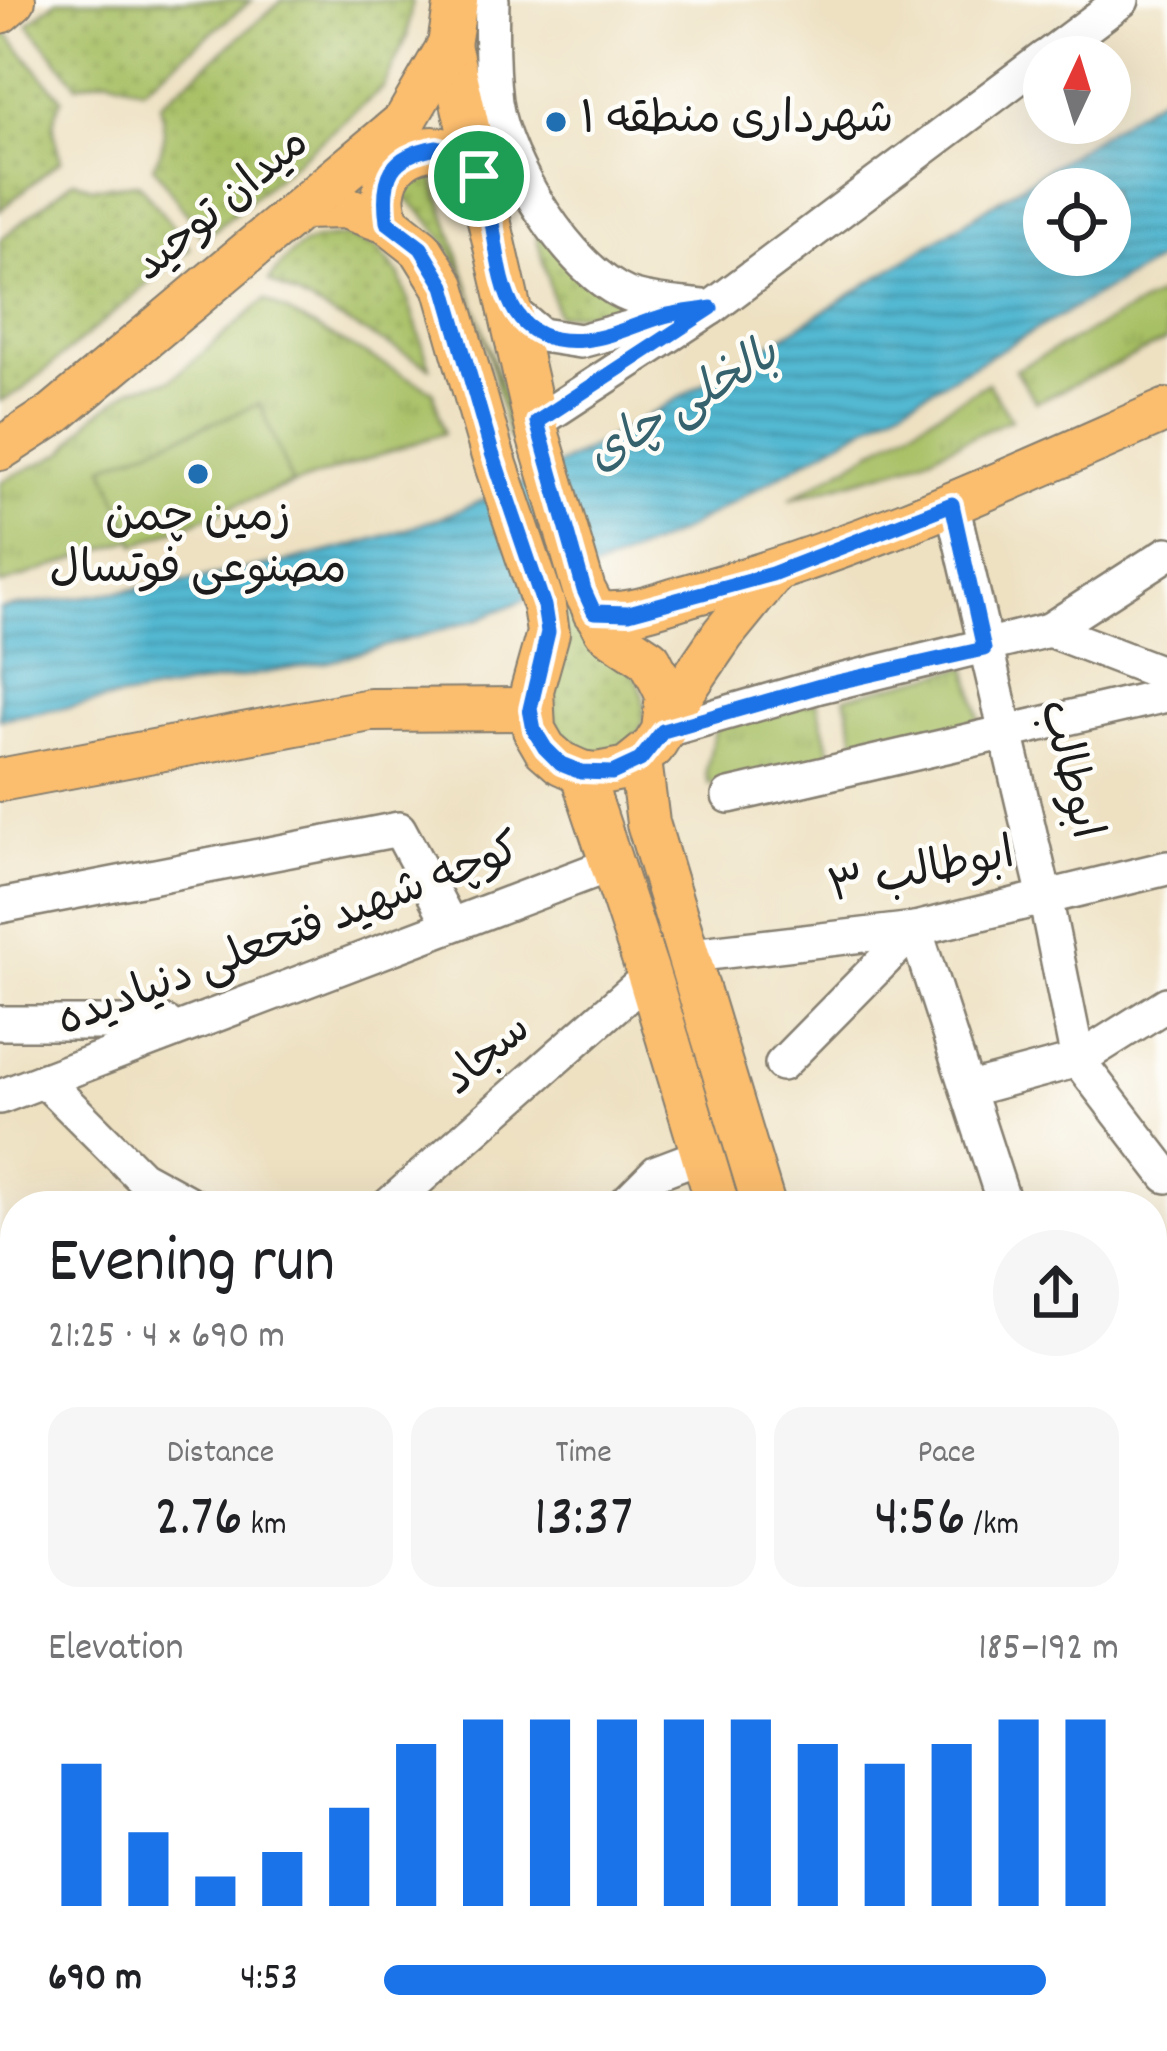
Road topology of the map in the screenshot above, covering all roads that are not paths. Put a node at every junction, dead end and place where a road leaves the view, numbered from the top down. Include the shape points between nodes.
1 (14, 0) edge
2 (455, 0) edge
3 (492, 0) edge
4 (1122, 0) edge
5 (0, 12) edge
6 (1074, 36) edge
7 (449, 45) junction
8 (1023, 74) edge
9 (479, 176) junction
10 (302, 208) junction
11 (387, 222) junction
12 (711, 308) junction
13 (510, 310) junction
14 (1167, 410) edge
15 (538, 430) junction
16 (0, 449) edge
17 (952, 504) junction
18 (1167, 554) edge
19 (772, 574) junction
20 (589, 601) junction
21 (1049, 630) junction
22 (984, 649) junction
23 (1167, 675) edge
24 (1167, 695) edge
25 (530, 709) junction
26 (1006, 733) junction
27 (656, 737) junction
28 (581, 772) junction
29 (0, 780) edge
30 (729, 796) dead end
31 (612, 864) junction
32 (1167, 868) edge
33 (1045, 897) junction
34 (0, 906) edge
35 (450, 924) junction
36 (915, 928) junction
37 (691, 956) junction
38 (649, 976) junction
39 (1167, 1004) edge
40 (188, 1022) junction
41 (0, 1023) edge
42 (1078, 1060) junction
43 (782, 1064) dead end
44 (44, 1080) junction
45 (970, 1089) junction
46 (0, 1097) edge
47 (702, 1155) junction
48 (1167, 1176) edge
49 (167, 1191) edge
50 (405, 1191) edge
51 (638, 1191) edge
52 (713, 1191) edge
53 (760, 1191) edge
54 (1001, 1191) edge

1 - 5 main road
2 - 7 main road, میدان توحید
3 - 12 street via 500,124 547,220 577,257 628,295
4 - 6 street
7 - 9 main road
7 - 10 main road, میدان توحید via 405,122
8 - 12 street
9 - 11 main road via 462,156 437,147 411,152 391,169 383,194
9 - 13 main road
10 - 11 main road via 344,207
10 - 16 main road, میدان توحید via 55,414
11 - 25 main road via 421,248 444,286 544,606 548,632
12 - 13 street via 580,341 542,335
12 - 15 street
13 - 15 main road
14 - 17 main road
15 - 20 main road
17 - 19 main road
17 - 22 street, ابوطالب
18 - 21 street
19 - 20 main road via 629,613
19 - 27 main road
20 - 27 main road via 605,630 661,676 667,694
21 - 22 street
21 - 23 street
22 - 26 street, ابوطالب
22 - 27 street via 820,686
24 - 26 street
25 - 28 main road via 545,748
25 - 29 main road via 370,710
26 - 30 street
26 - 33 street, ابوطالب
27 - 28 main road via 612,773
27 - 37 main road via 648,823
28 - 31 main road
31 - 35 street, کوچه شهید فتحعلی دنیادیده
31 - 38 main road
32 - 33 street, ابوطالب ۳
33 - 36 street, ابوطالب ۳
33 - 42 street, ابوطالب
34 - 35 street via 399,830
35 - 40 street, کوچه شهید فتحعلی دنیادیده
36 - 37 street, ابوطالب ۳
36 - 43 street
36 - 45 street
37 - 53 main road
38 - 47 main road
38 - 50 street, سجاد
39 - 42 street
40 - 41 street
40 - 44 street, کوچه شهید فتحعلی دنیادیده
42 - 45 street
42 - 48 street, ابوطالب
44 - 46 street, کوچه شهید فتحعلی دنیادیده
44 - 49 street via 141,1177
45 - 54 street
47 - 51 street via 657,1172
47 - 52 main road

